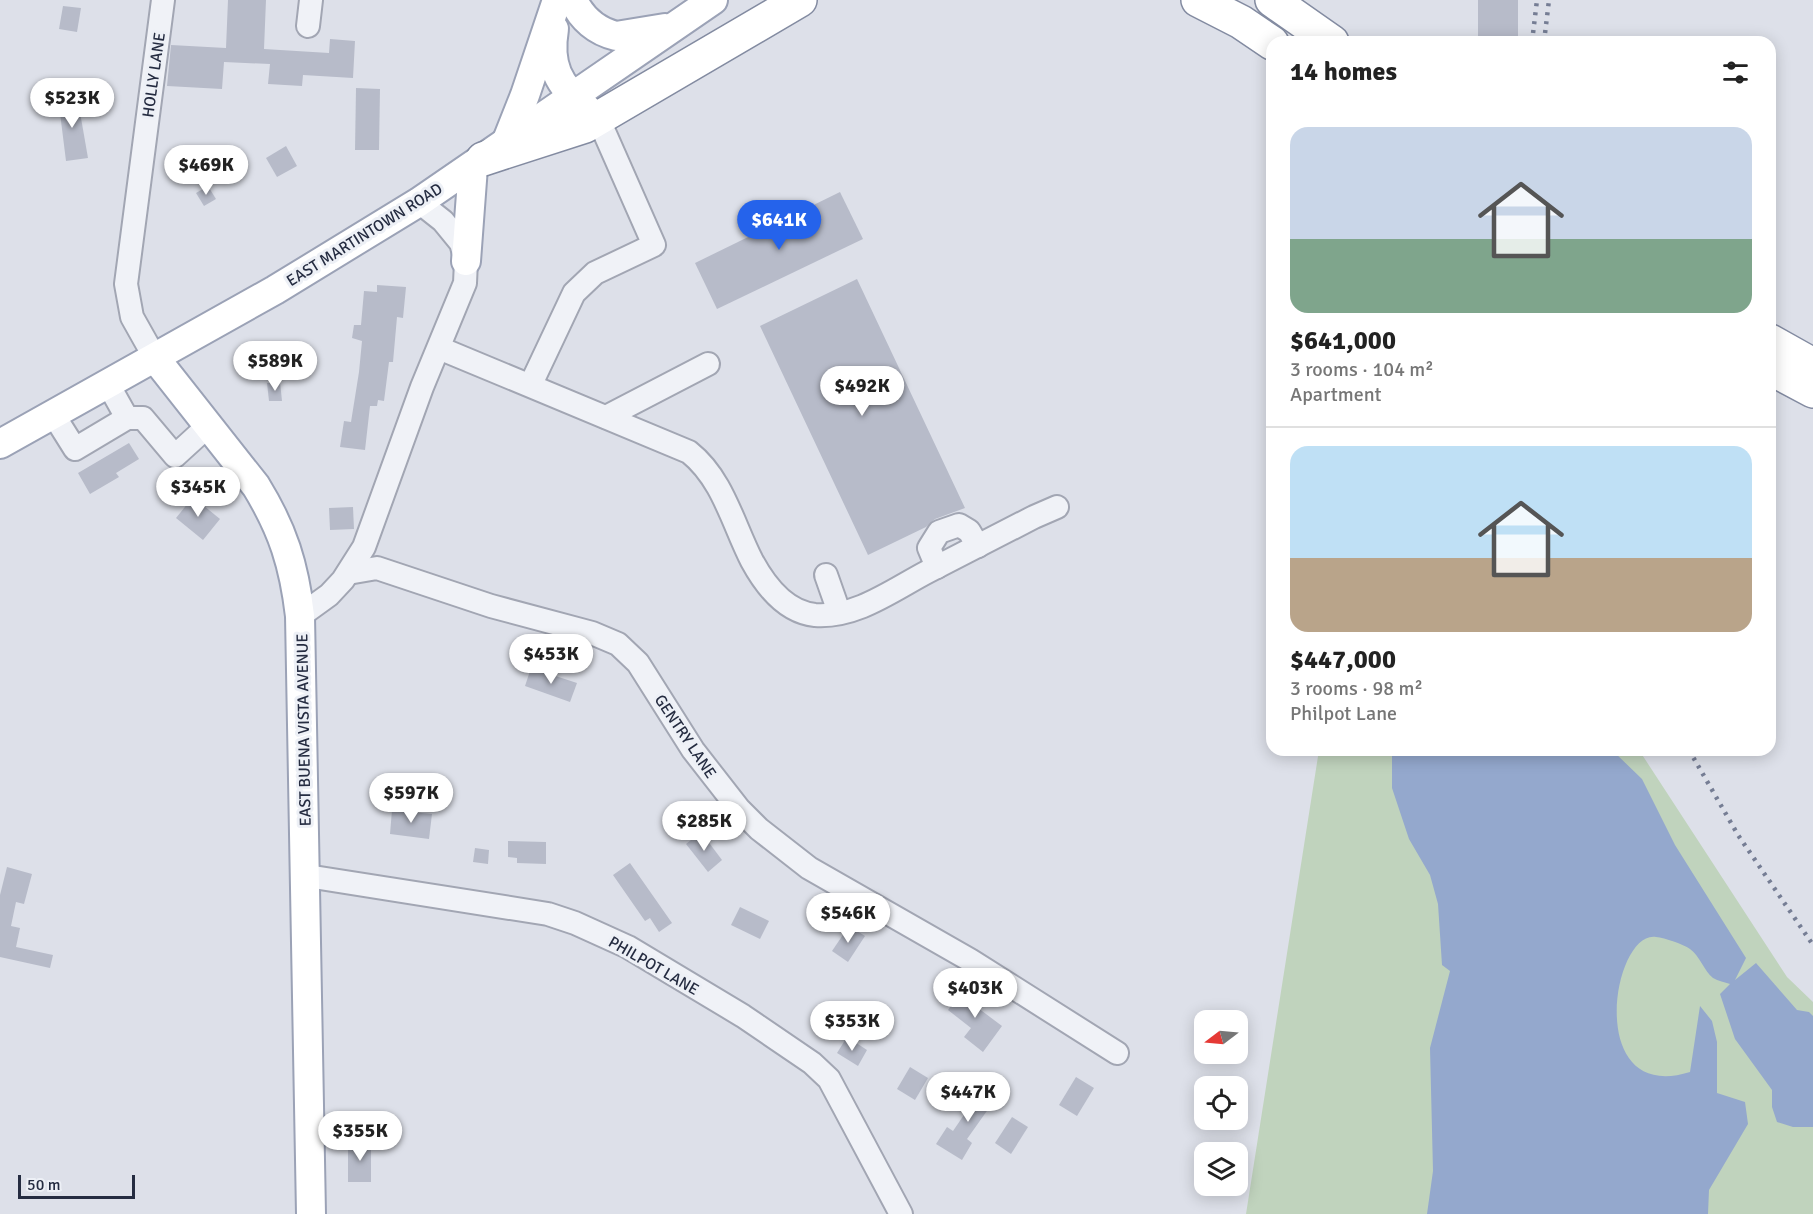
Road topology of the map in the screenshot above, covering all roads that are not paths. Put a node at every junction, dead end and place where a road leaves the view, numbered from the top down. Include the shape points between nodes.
1 (163, 0) edge
2 (311, 0) edge
3 (558, 0) edge
4 (566, 0) edge
5 (573, 0) edge
6 (713, 0) edge
7 (801, 0) edge
8 (1198, 0) edge
9 (1233, 0) edge
10 (1272, 0) edge
11 (308, 26) dead end
12 (676, 26) junction
13 (1284, 36) edge
14 (1323, 36) edge
15 (1266, 39) edge
16 (571, 95) junction
17 (598, 118) junction
18 (487, 156) junction
19 (419, 202) junction
20 (466, 261) junction
21 (1776, 344) edge
22 (440, 348) junction
23 (155, 358) junction
24 (708, 364) dead end
25 (1813, 365) edge
26 (1776, 371) edge
27 (108, 384) junction
28 (531, 384) junction
29 (1813, 391) edge
30 (53, 414) junction
31 (606, 417) junction
32 (127, 418) junction
33 (208, 424) junction
34 (0, 444) edge
35 (1057, 507) dead end
36 (978, 546) junction
37 (938, 567) junction
38 (348, 573) junction
39 (826, 575) dead end
40 (839, 612) junction
41 (300, 616) junction
42 (307, 876) junction
43 (1117, 1053) dead end
44 (311, 1214) edge
45 (901, 1214) edge

1 - 23 street, HOLLY LANE via 126,284 132,317
2 - 11 street
3 - 16 main road via 552,42 557,78
3 - 18 main road via 525,95
4 - 16 main road via 573,68
5 - 12 main road via 588,22 616,36
6 - 12 main road, EAST MARTINTOWN ROAD
7 - 17 highway
8 - 15 highway
9 - 13 highway
10 - 14 highway
12 - 16 main road, EAST MARTINTOWN ROAD
16 - 17 main road
16 - 18 main road, EAST MARTINTOWN ROAD
17 - 18 highway via 585,126
17 - 28 street via 654,245 595,273 574,293
18 - 19 main road, EAST MARTINTOWN ROAD
18 - 20 main road
19 - 20 street via 449,229 460,243
19 - 23 main road, EAST MARTINTOWN ROAD
20 - 22 street, EAST BUENA VISTA AVENUE via 465,283
21 - 25 highway
22 - 28 street
22 - 38 street, EAST BUENA VISTA AVENUE via 422,387 373,528
23 - 27 main road, EAST MARTINTOWN ROAD
23 - 33 main road
24 - 31 street
26 - 29 highway
27 - 30 main road, EAST MARTINTOWN ROAD
27 - 32 street
28 - 31 street
30 - 32 street via 75,449
30 - 34 main road, EAST MARTINTOWN ROAD
31 - 40 street via 676,446 699,460 716,482 758,572 774,594 808,613
32 - 33 street via 143,418 176,456
33 - 41 main road via 270,508 292,561
35 - 36 street
36 - 37 street
36 - 37 street via 969,531 959,525 939,532 929,548
37 - 40 street via 866,605
38 - 41 street, EAST BUENA VISTA AVENUE via 329,595
38 - 43 street, GENTRY LANE via 377,568 618,644 638,663 716,781 776,843 809,868 970,960
39 - 40 street
41 - 42 main road, EAST BUENA VISTA AVENUE
42 - 44 main road, EAST BUENA VISTA AVENUE
42 - 45 street, PHILPOT LANE via 548,914 628,947 742,1016 829,1079

